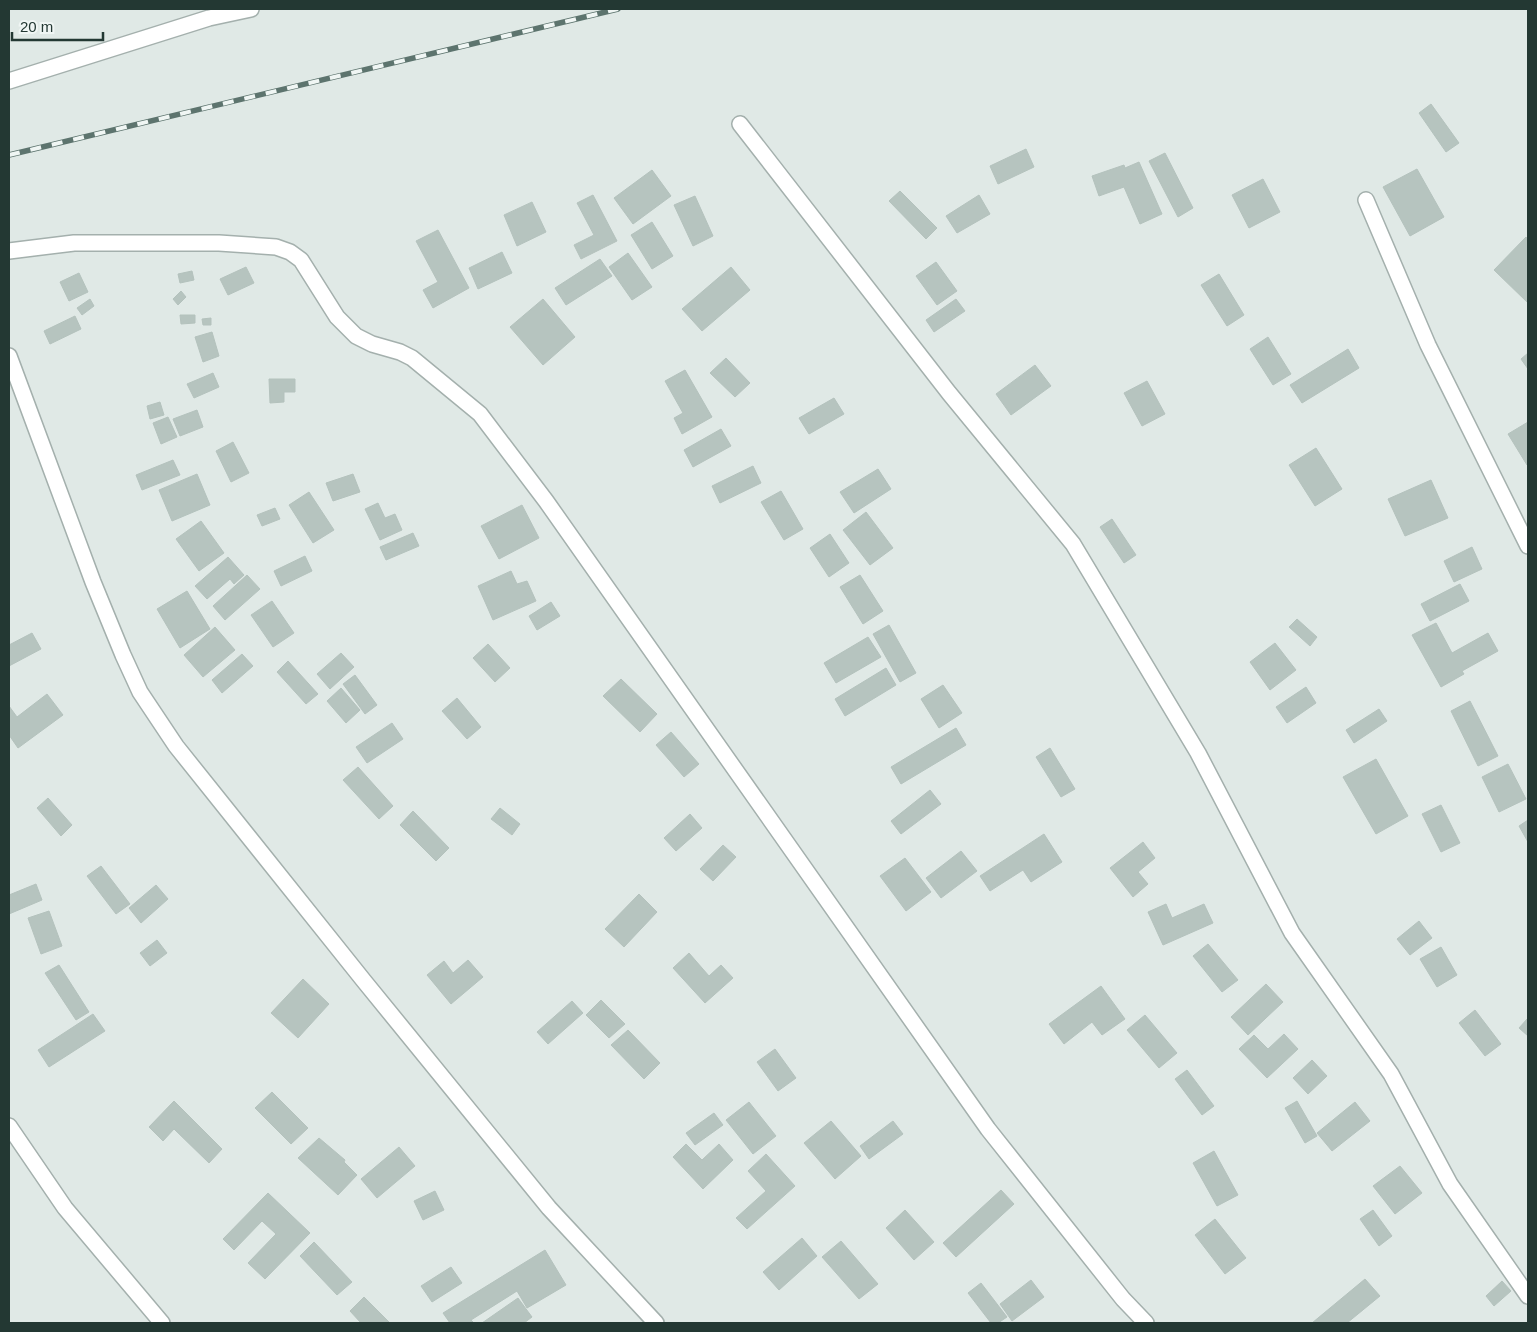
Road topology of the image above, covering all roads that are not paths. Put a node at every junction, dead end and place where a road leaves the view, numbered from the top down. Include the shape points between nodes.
1 (251, 9) edge
2 (9, 81) edge
3 (740, 124) dead end
4 (1366, 200) dead end
5 (9, 251) edge
6 (9, 356) edge
7 (1528, 546) edge
8 (9, 1126) edge
9 (1528, 1296) edge
10 (162, 1323) edge
11 (656, 1323) edge
12 (1146, 1323) edge

1 - 2 street via 209,18
3 - 9 street via 949,393 1072,544 1198,754 1292,933 1391,1074 1450,1184
4 - 7 street via 1428,345
5 - 12 street via 74,243 219,243 276,247 301,260 337,318 356,336 412,358 480,414 546,501 988,1129 1123,1299
6 - 11 street via 123,655 140,692 176,746 543,1200
8 - 10 street via 65,1208

